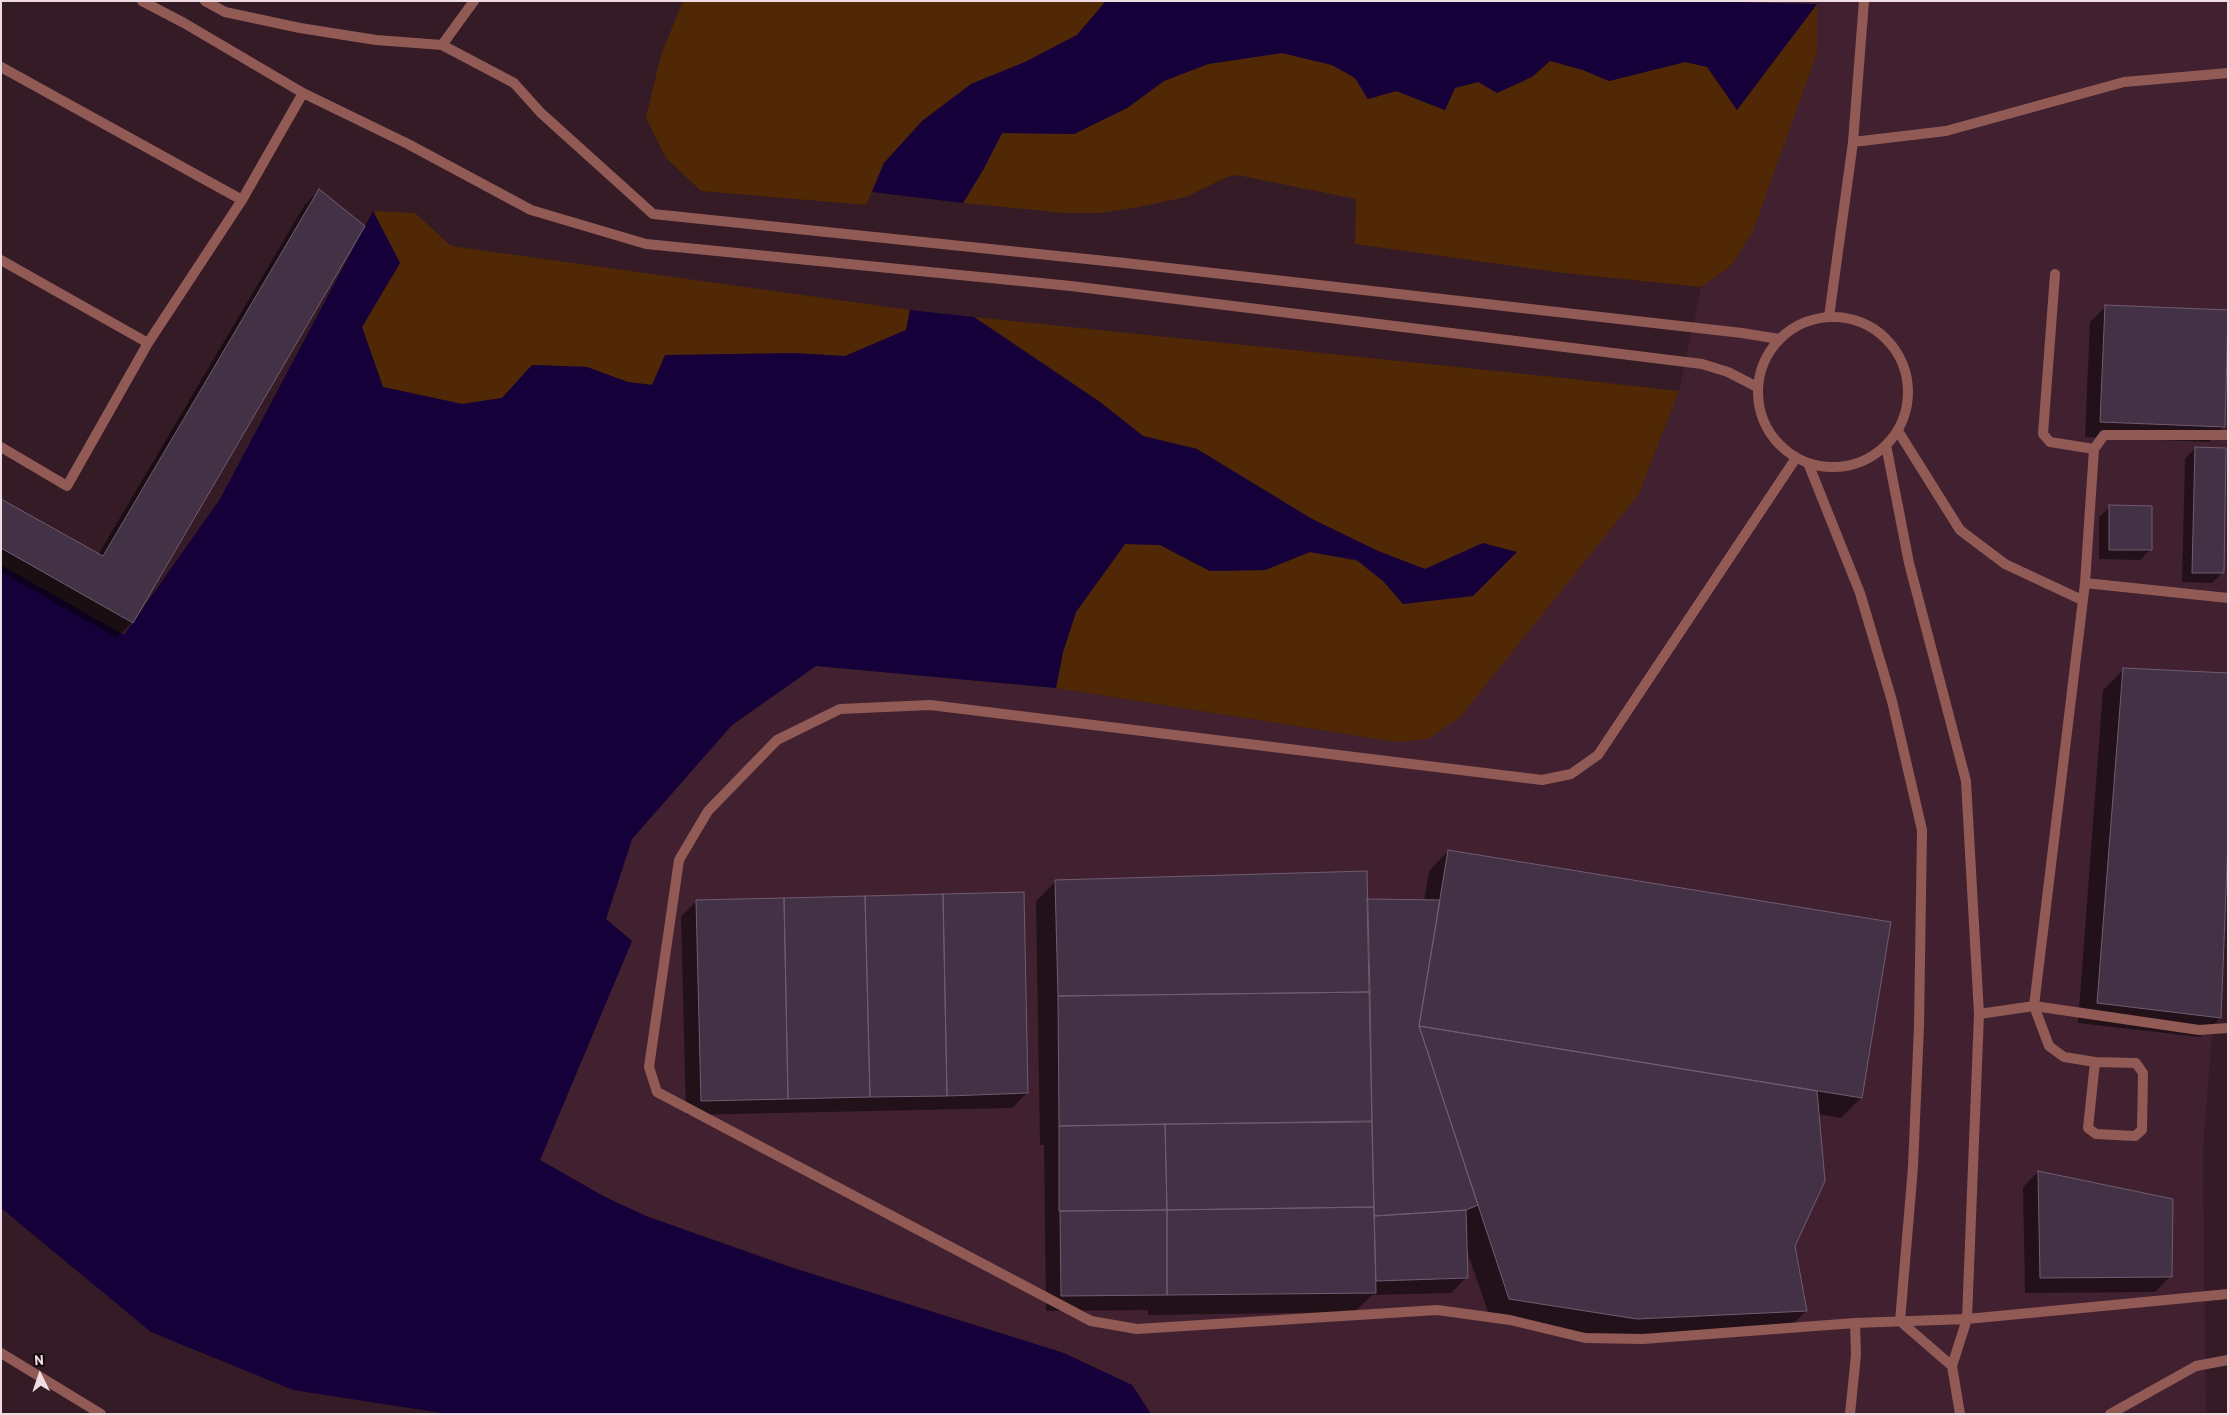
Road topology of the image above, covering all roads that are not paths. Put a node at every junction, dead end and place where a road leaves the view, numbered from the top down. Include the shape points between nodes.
1 (142, 1) edge
2 (205, 1) edge
3 (474, 1) edge
4 (1864, 1) edge
5 (442, 45) junction
6 (1, 67) edge
7 (2228, 73) edge
8 (303, 94) junction
9 (1853, 142) junction
10 (242, 200) junction
11 (1, 260) edge
12 (2055, 274) dead end
13 (1829, 317) junction
14 (1779, 339) junction
15 (148, 343) junction
16 (1757, 387) junction
17 (1898, 431) junction
18 (2228, 435) edge
19 (1886, 445) junction
20 (1, 447) edge
21 (2094, 449) junction
22 (1796, 458) junction
23 (1808, 463) junction
24 (2085, 583) junction
25 (2228, 598) edge
26 (2082, 600) junction
27 (2034, 1006) junction
28 (1979, 1014) junction
29 (2228, 1028) edge
30 (2095, 1062) junction
31 (2228, 1294) edge
32 (1967, 1319) junction
33 (1900, 1321) junction
34 (1855, 1323) junction
35 (1, 1353) edge
36 (2228, 1360) edge
37 (1952, 1366) junction
38 (101, 1414) edge
39 (1850, 1414) edge
40 (1960, 1414) edge
41 (2110, 1414) edge

1 - 8 lane
2 - 5 lane via 225,12 300,28 376,40
3 - 5 lane
4 - 9 lane
5 - 14 lane via 514,83 541,113 653,214 1125,263
6 - 10 lane
7 - 9 lane via 2124,82 1946,130
8 - 10 lane
8 - 16 lane via 408,144 531,210 646,244 1071,286 1702,364 1728,372
9 - 13 lane
10 - 15 lane
11 - 15 lane
12 - 21 lane via 2043,434 2050,442
13 - 14 lane via 1802,324
13 - 17 lane via 1861,323 1876,330 1898,354 1905,368 1908,401
14 - 16 lane via 1768,353
15 - 20 lane via 67,486
16 - 22 lane via 1764,423 1773,438
17 - 19 lane
17 - 26 lane via 1960,530 2005,564
18 - 21 lane via 2104,435
19 - 23 lane via 1874,456 1842,467
19 - 28 lane via 1909,563 1966,781
21 - 24 lane
22 - 23 lane
22 - 34 lane via 1598,755 1571,774 1542,780 930,705 840,709 777,740 708,812 679,860 649,1067 657,1092 1091,1321 1137,1329 1437,1310 1510,1320 1585,1338 1643,1339
23 - 33 lane via 1860,593 1892,702 1922,830 1919,1026
24 - 25 lane
24 - 26 lane
26 - 27 lane
27 - 28 lane
27 - 29 lane via 2200,1030
27 - 30 lane via 2049,1046 2064,1057
28 - 32 lane
30 - 30 lane via 2088,1128 2096,1134 2135,1136 2142,1130 2143,1073 2136,1063
31 - 32 lane
32 - 33 lane
32 - 37 lane
33 - 34 lane
33 - 37 lane
34 - 39 lane via 1856,1355
35 - 38 lane
36 - 41 lane via 2196,1366
37 - 40 lane

